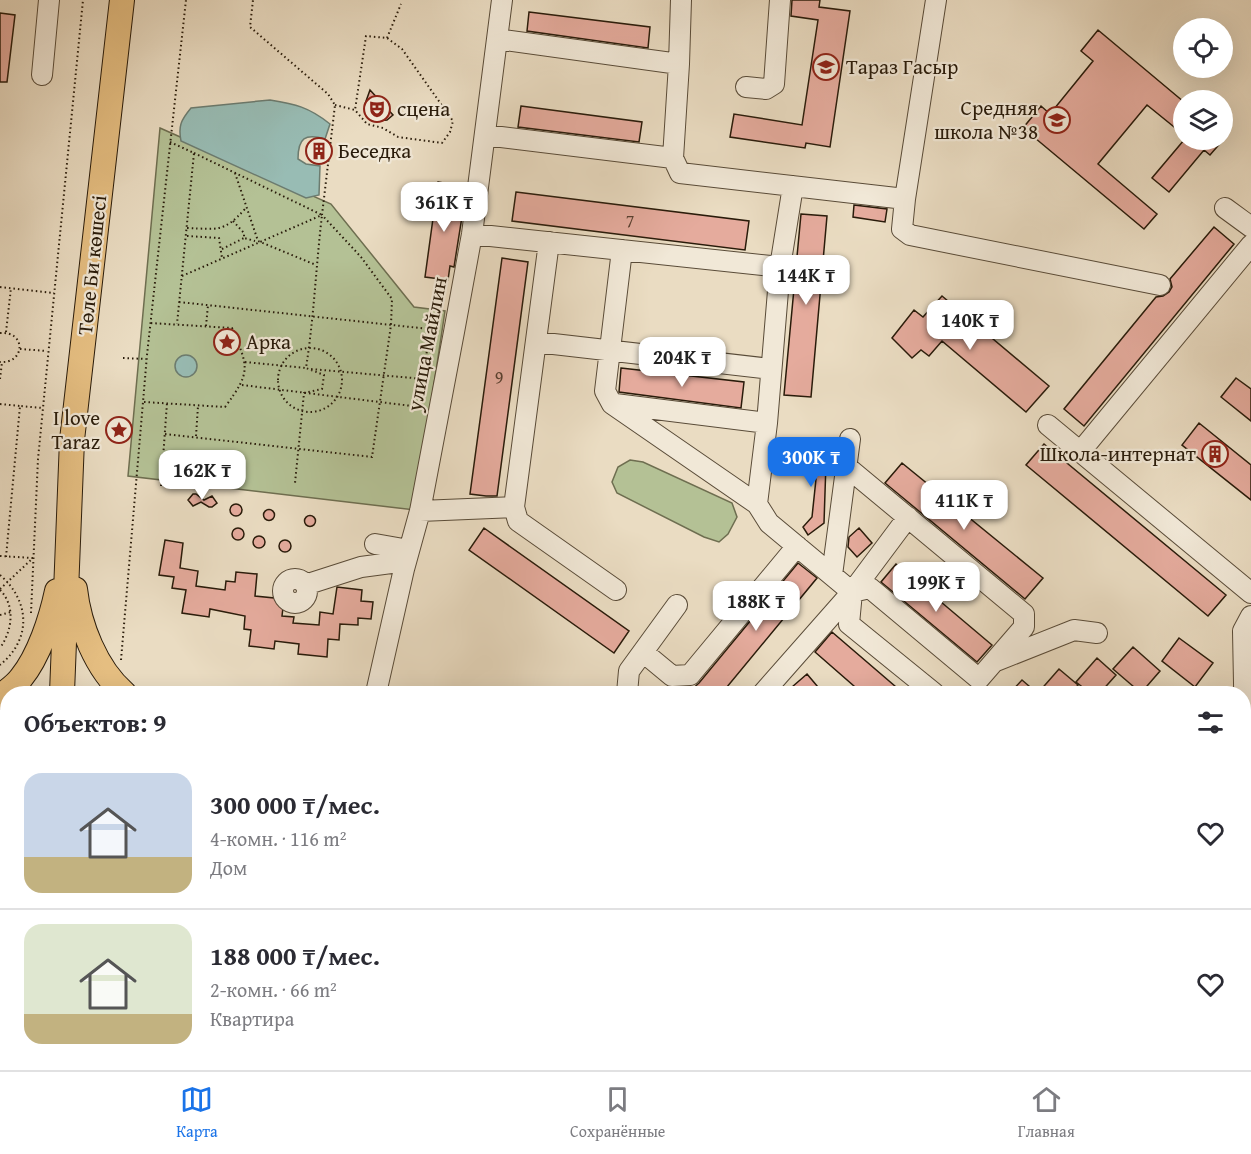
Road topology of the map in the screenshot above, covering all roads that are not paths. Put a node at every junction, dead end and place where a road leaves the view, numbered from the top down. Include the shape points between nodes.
1 (49, 0) edge
2 (122, 0) edge
3 (502, 0) edge
4 (681, 0) edge
5 (780, 0) edge
6 (936, 0) edge
7 (497, 39) junction
8 (680, 64) junction
9 (42, 75) dead end
10 (746, 87) dead end
11 (485, 135) junction
12 (673, 158) junction
13 (793, 186) junction
14 (904, 199) junction
15 (1225, 207) dead end
16 (1251, 227) edge
17 (472, 234) junction
18 (549, 242) junction
19 (1251, 245) edge
20 (622, 250) junction
21 (780, 267) junction
22 (1160, 285) dead end
23 (536, 342) junction
24 (610, 350) junction
25 (771, 369) junction
26 (612, 404) junction
27 (767, 423) junction
28 (1048, 425) dead end
29 (850, 439) dead end
30 (1080, 452) junction
31 (847, 467) junction
32 (757, 504) junction
33 (514, 507) junction
34 (420, 511) junction
35 (908, 517) junction
36 (69, 530) junction
37 (375, 544) dead end
38 (797, 546) junction
39 (407, 555) junction
40 (832, 575) junction
41 (305, 585) dead end
42 (616, 590) dead end
43 (852, 592) junction
44 (1251, 593) edge
45 (677, 605) dead end
46 (1251, 616) edge
47 (1097, 633) dead end
48 (643, 652) junction
49 (993, 662) junction
50 (12, 686) edge
51 (62, 686) edge
52 (117, 686) edge
53 (378, 686) edge
54 (628, 686) edge
55 (769, 686) edge
56 (925, 686) edge
57 (1245, 686) edge

1 - 9 street
2 - 36 main road, Төле Би көшесі via 72,440
3 - 7 street, улица Майлин
4 - 8 street
5 - 10 street via 774,84 766,89
6 - 14 street
7 - 8 street
7 - 11 street, улица Майлин
8 - 12 street
11 - 12 street
11 - 17 street, улица Майлин
12 - 13 street via 680,173
13 - 14 street
13 - 21 street
14 - 22 street via 902,229 910,235
15 - 16 street
17 - 18 street
17 - 34 street, улица Майлин
18 - 20 street
18 - 23 street
19 - 30 street
20 - 21 street
20 - 24 street
21 - 25 street
23 - 24 street
23 - 33 street
24 - 25 street
24 - 26 street via 605,391
25 - 27 street
26 - 27 street
26 - 32 street
27 - 32 street
28 - 30 street
29 - 31 street
30 - 44 street
31 - 35 street
31 - 40 street
32 - 38 street via 769,523
33 - 34 street
33 - 42 street via 518,521
34 - 39 street, улица Майлин
35 - 43 street
35 - 49 street via 1024,614 1024,627
36 - 50 main road via 54,606 39,646
36 - 51 main road
36 - 52 main road via 76,599 86,632 100,663
37 - 39 street
38 - 40 street
38 - 48 street via 690,675 672,676
39 - 41 street
39 - 53 street, улица Майлин
40 - 43 street
43 - 49 street via 870,588 979,679
43 - 55 street
43 - 56 street via 849,624
45 - 48 street
46 - 57 street via 1243,631
47 - 49 street via 1074,630
48 - 54 street via 629,671

